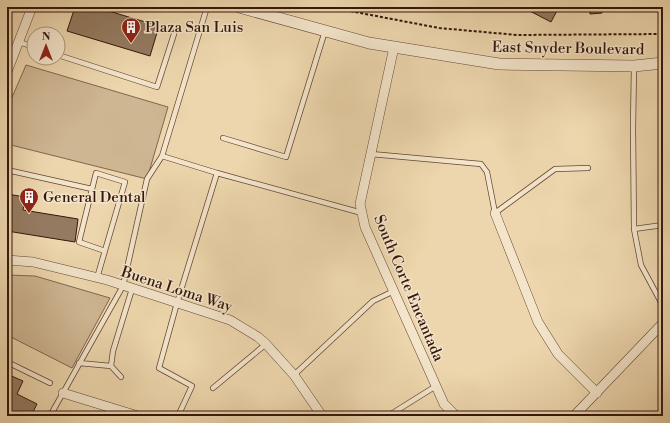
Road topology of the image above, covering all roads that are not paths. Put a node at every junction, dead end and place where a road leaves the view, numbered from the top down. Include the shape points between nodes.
1 (32, 7) edge
2 (207, 7) edge
3 (239, 7) edge
4 (325, 31) junction
5 (174, 34) dead end
6 (19, 42) junction
7 (26, 44) edge
8 (394, 47) junction
9 (66, 58) edge
10 (663, 63) edge
11 (634, 66) junction
12 (7, 72) edge
13 (223, 138) dead end
14 (371, 154) junction
15 (162, 156) junction
16 (588, 168) dead end
17 (7, 170) edge
18 (217, 173) junction
19 (92, 189) junction
20 (362, 213) junction
21 (494, 213) junction
22 (663, 225) edge
23 (634, 229) junction
24 (105, 251) junction
25 (7, 260) edge
26 (97, 278) junction
27 (123, 286) junction
28 (132, 288) junction
29 (394, 291) junction
30 (176, 303) junction
31 (663, 306) edge
32 (663, 323) edge
33 (266, 344) junction
34 (7, 362) edge
35 (79, 363) junction
36 (111, 366) junction
37 (294, 375) junction
38 (121, 377) dead end
39 (50, 383) dead end
40 (436, 386) junction
41 (213, 388) dead end
42 (63, 393) junction
43 (597, 393) junction
44 (50, 416) edge
45 (138, 416) edge
46 (178, 416) edge
47 (322, 416) edge
48 (388, 416) edge
49 (456, 416) edge
50 (574, 416) edge

1 - 6 street
2 - 15 lane
3 - 4 street, East Snyder Boulevard
4 - 8 street, East Snyder Boulevard
4 - 13 lane via 286,157
5 - 9 lane via 157,87
6 - 7 lane
6 - 12 street
8 - 11 street, East Snyder Boulevard via 499,64
8 - 14 street, South Corte Encantada
10 - 11 street, East Snyder Boulevard
11 - 23 lane
14 - 20 street, South Corte Encantada via 360,204
14 - 21 lane via 481,164 487,172
15 - 18 lane
15 - 27 lane via 147,179
16 - 21 lane via 555,169
17 - 19 lane
18 - 20 lane
18 - 30 lane
19 - 24 lane via 79,242
19 - 24 lane via 96,173 125,182
20 - 29 street, South Corte Encantada via 364,227
21 - 43 street via 538,322 558,354
22 - 23 lane
23 - 31 lane via 641,265
24 - 26 lane
25 - 26 street, Buena Loma Way via 33,262
26 - 27 street, Buena Loma Way
27 - 28 street, Buena Loma Way
27 - 35 lane
28 - 30 street, Buena Loma Way
28 - 36 lane
29 - 37 lane via 373,301
29 - 40 street, South Corte Encantada
30 - 33 street, Buena Loma Way via 230,320 258,336
30 - 46 lane via 160,368 192,386
32 - 43 street
33 - 37 street, Buena Loma Way
33 - 41 lane
34 - 39 lane
35 - 36 lane
35 - 42 lane
36 - 38 lane
37 - 47 street, Buena Loma Way
40 - 48 lane
40 - 49 street, South Corte Encantada via 444,404
42 - 44 lane
42 - 45 street
43 - 50 street

